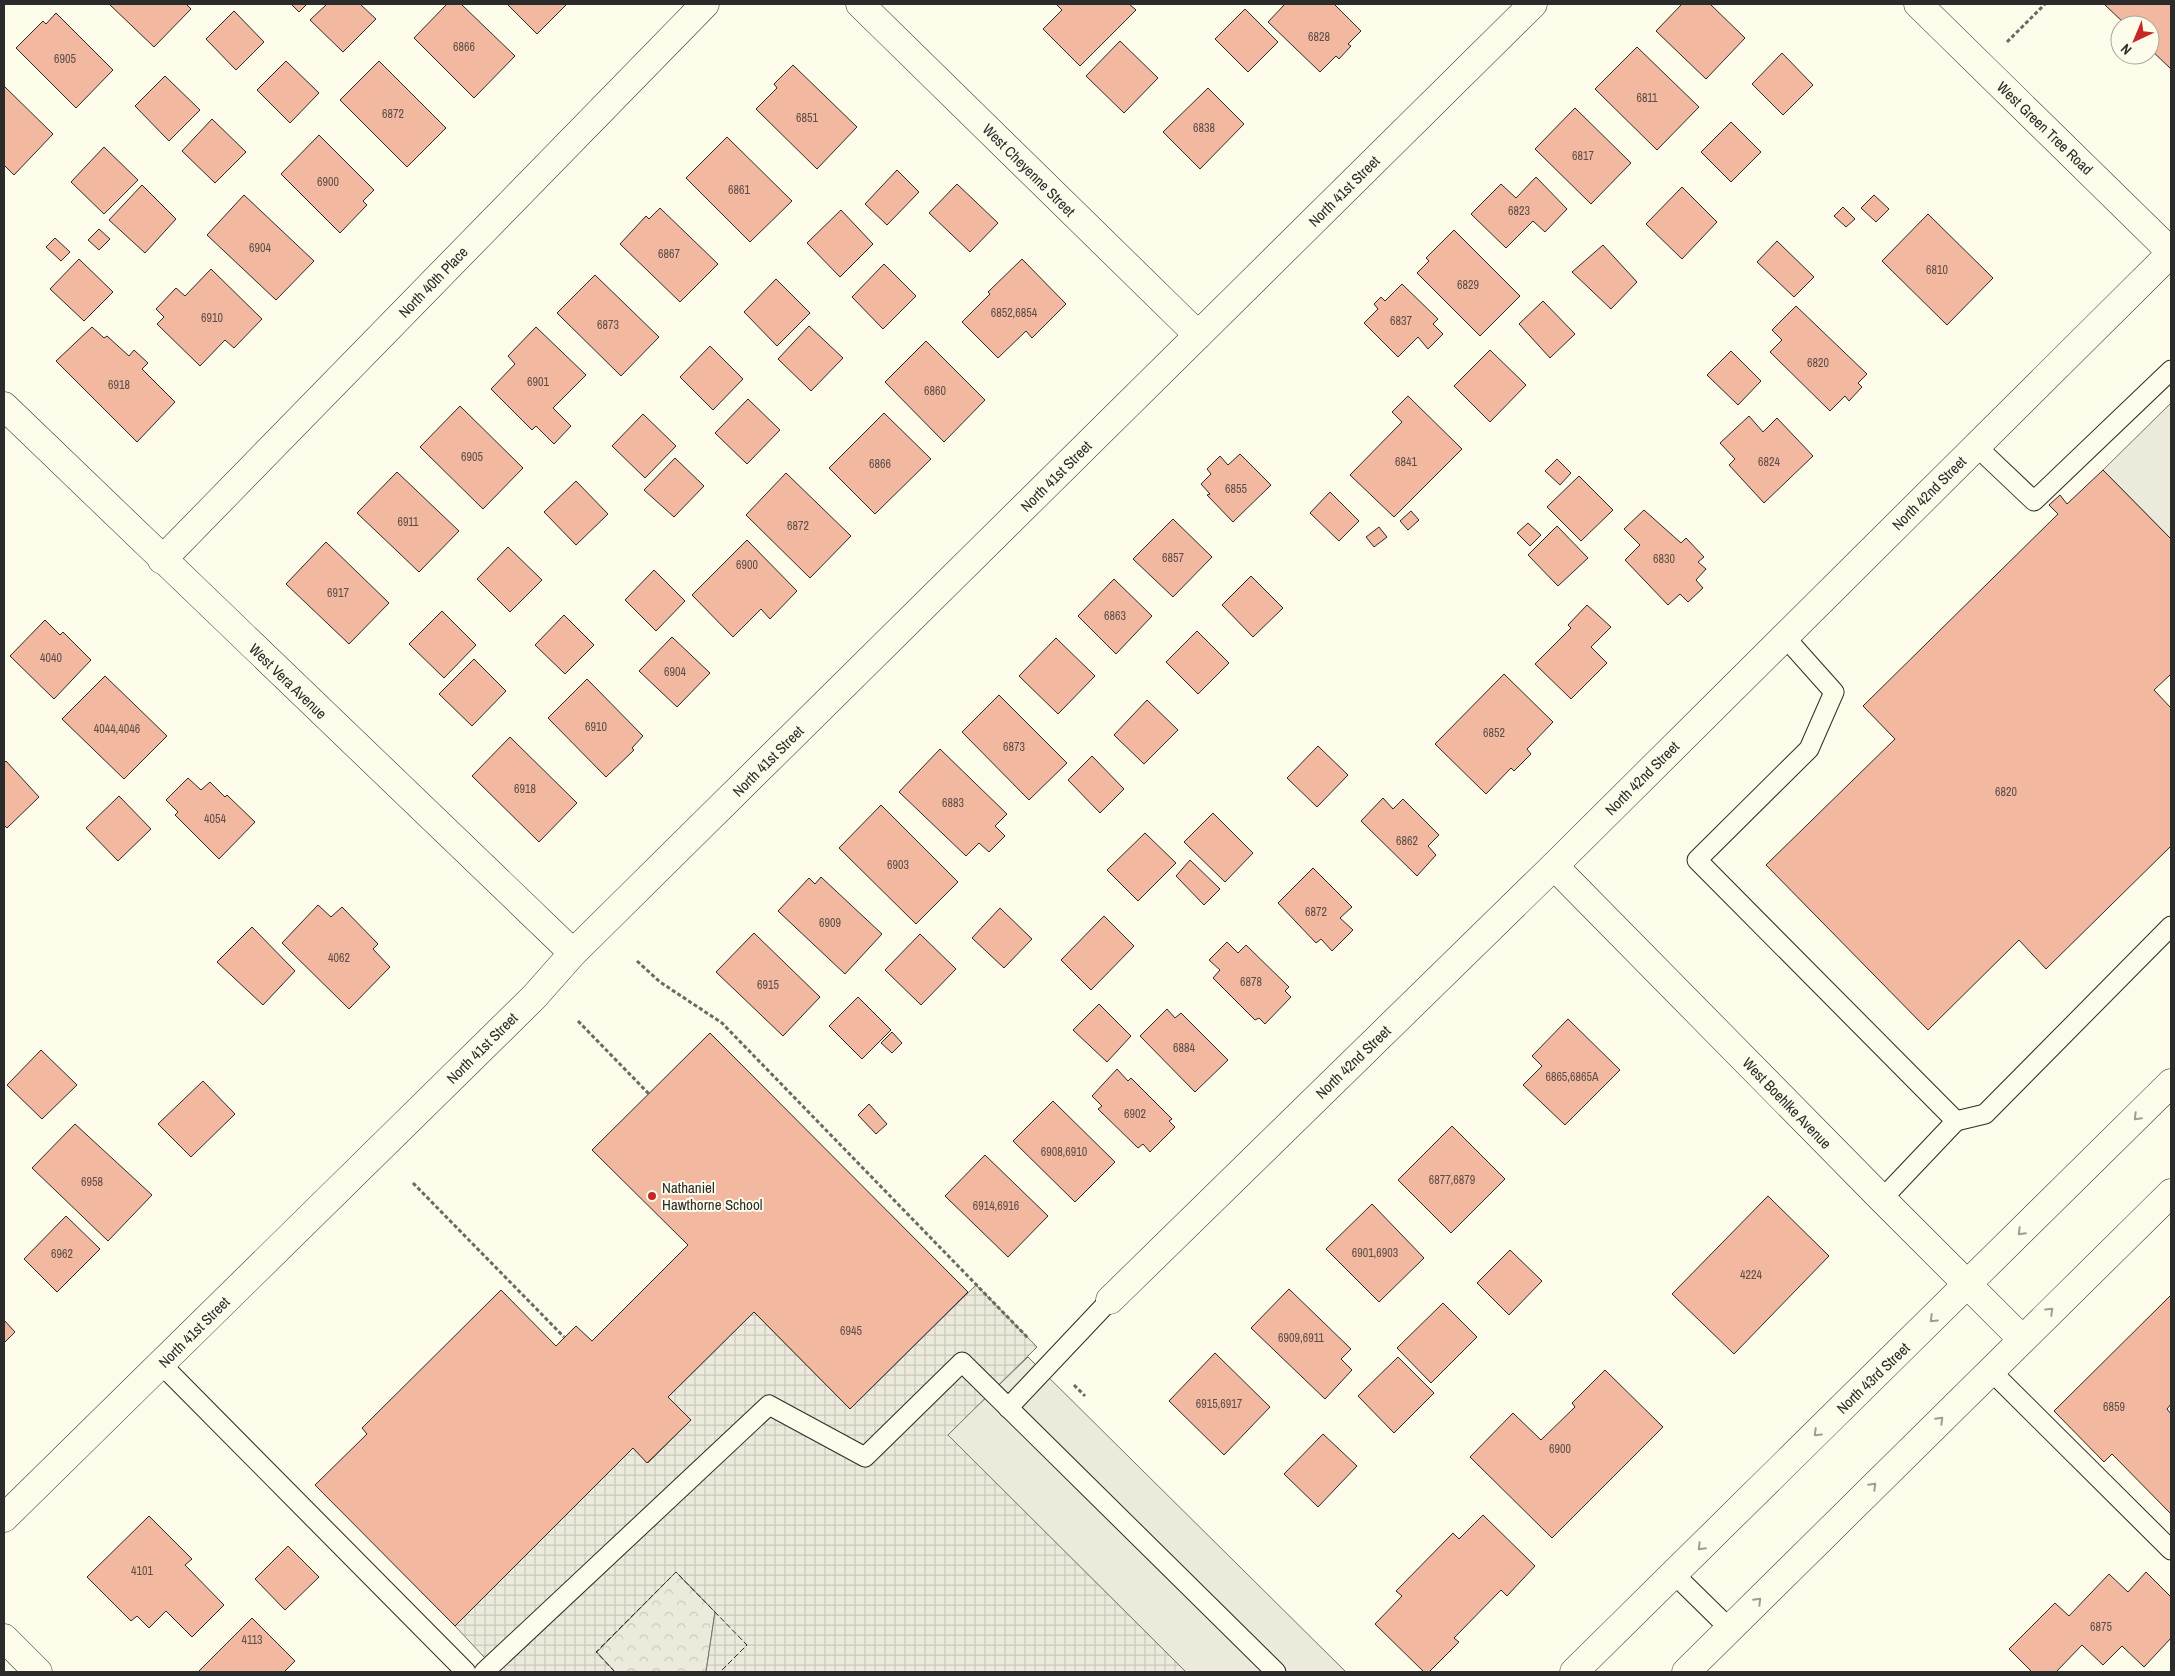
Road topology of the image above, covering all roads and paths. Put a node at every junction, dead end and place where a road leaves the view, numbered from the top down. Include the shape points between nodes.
1 (705, 4) edge
2 (860, 4) edge
3 (1533, 4) edge
4 (1918, 4) edge
5 (2045, 4) edge
6 (1983, 67) junction
7 (2171, 252) edge
8 (1198, 336) junction
9 (2171, 370) edge
10 (4, 406) edge
11 (1976, 446) junction
12 (162, 560) junction
13 (1784, 636) junction
14 (1554, 866) junction
15 (2171, 926) edge
16 (573, 954) junction
17 (637, 961) dead end
18 (578, 1021) dead end
19 (2171, 1083) edge
20 (649, 1094) dead end
21 (1956, 1121) junction
22 (413, 1184) dead end
23 (2171, 1192) edge
24 (1882, 1199) junction
25 (1968, 1285) junction
26 (1110, 1300) joint
27 (564, 1337) dead end
28 (2022, 1338) junction
29 (1052, 1362) junction
30 (161, 1364) junction
31 (1990, 1370) junction
32 (1085, 1396) dead end
33 (1008, 1408) junction
34 (4, 1518) edge
35 (2171, 1550) edge
36 (1674, 1574) junction
37 (1730, 1629) junction
38 (4, 1638) edge
39 (38, 1672) edge
40 (466, 1672) edge
41 (484, 1672) edge
42 (1276, 1672) edge
43 (1574, 1672) edge
44 (1686, 1672) edge

1 - 12 street, North 40th Place
2 - 8 street, West Cheyenne Street
3 - 8 street, North 41st Street
4 - 6 street, West Green Tree Road
5 - 6 path
6 - 7 street, West Green Tree Road
7 - 11 street, North 42nd Street
8 - 16 street, North 41st Street
9 - 11 lane via 2034,502
10 - 12 street, West Vera Avenue
11 - 13 street, North 42nd Street
12 - 16 street, West Vera Avenue
13 - 14 street, North 42nd Street
13 - 21 lane via 1834,692 1809,749 1697,860
14 - 24 street, West Boehlke Avenue
14 - 26 street, North 42nd Street
15 - 21 lane via 1985,1114
16 - 30 street, North 41st Street
17 - 29 path via 660,982 722,1023
18 - 20 path
19 -> 25 street, North 43rd Street
21 - 24 lane
22 - 27 path
28 -> 23 street
24 - 25 street, West Boehlke Avenue
25 - 28 street, West Boehlke Avenue
25 -> 36 street, North 43rd Street
26 - 29 lane
28 - 31 street
29 - 32 path
29 - 33 lane
30 - 34 street, North 41st Street
30 - 40 lane
31 - 35 lane
37 -> 31 street
33 - 41 lane via 962,1362 866,1458 769,1405
33 - 42 lane
36 - 37 lane
36 - 43 street, North 43rd Street
37 - 44 street
38 - 39 street

